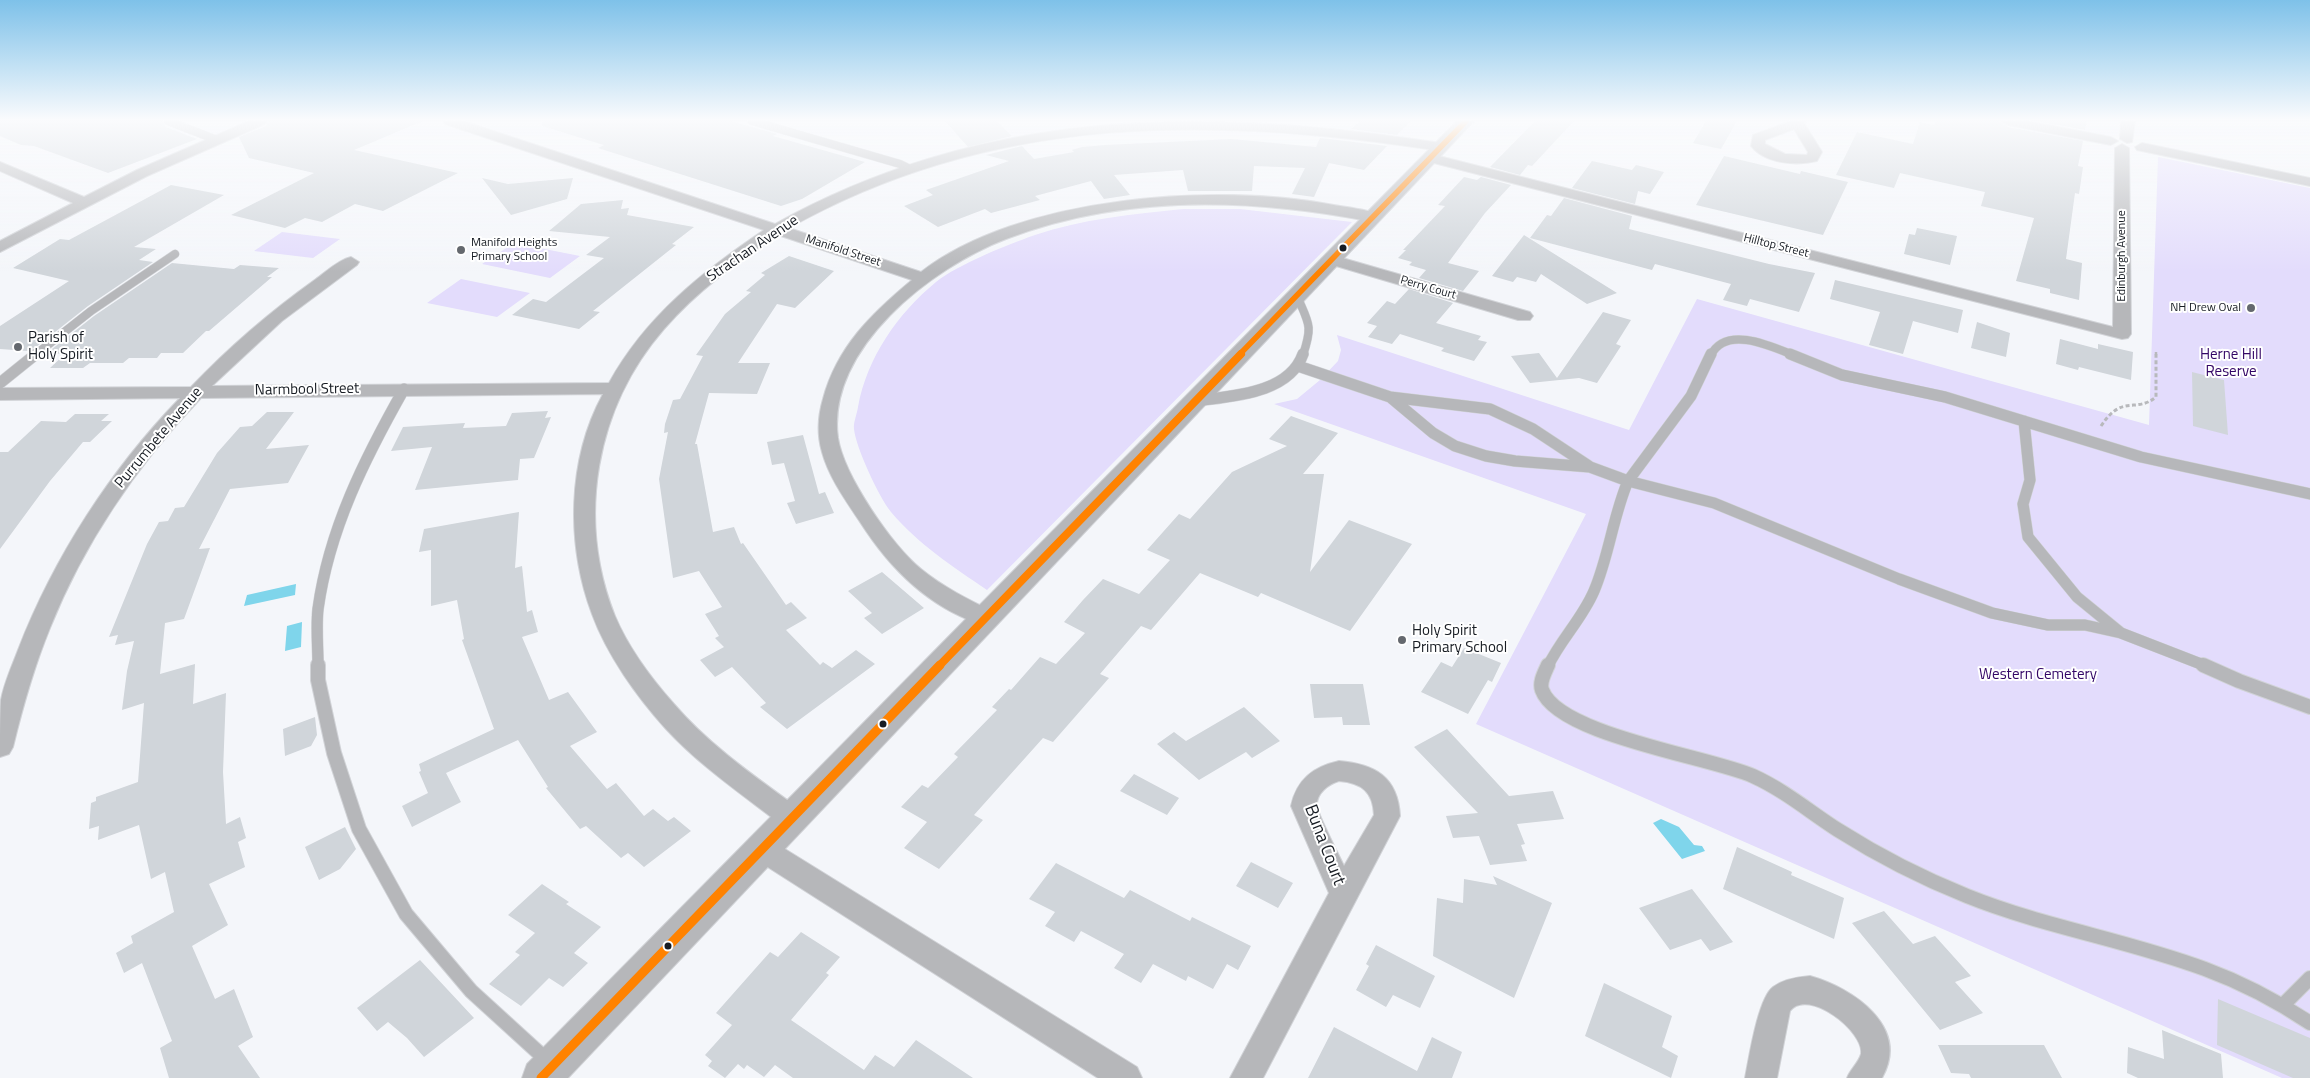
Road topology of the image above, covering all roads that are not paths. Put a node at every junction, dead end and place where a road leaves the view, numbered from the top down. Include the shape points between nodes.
1 (12, 171) edge
2 (149, 171) edge
3 (601, 171) edge
4 (903, 171) edge
5 (1417, 171) edge
6 (1509, 171) edge
7 (2120, 171) edge
8 (2259, 171) edge
9 (2310, 182) edge
10 (83, 202) junction
11 (1373, 217) junction
12 (778, 230) junction
13 (0, 247) edge
14 (176, 254) dead end
15 (1332, 260) junction
16 (351, 262) dead end
17 (923, 278) junction
18 (1298, 296) junction
19 (1524, 316) dead end
20 (2122, 334) joint
21 (1298, 366) junction
22 (0, 383) edge
23 (613, 388) junction
24 (404, 389) junction
25 (196, 392) junction
26 (0, 394) edge
27 (1390, 397) junction
28 (1196, 401) junction
29 (2024, 421) junction
30 (1590, 467) junction
31 (1628, 481) junction
32 (2310, 494) edge
33 (986, 618) junction
34 (2122, 634) junction
35 (2310, 707) edge
36 (0, 747) edge
37 (792, 818) junction
38 (762, 849) junction
39 (1343, 894) dead end
40 (2310, 978) edge
41 (2284, 1004) junction
42 (2310, 1023) edge
43 (547, 1072) edge
44 (1126, 1078) edge
45 (1246, 1078) edge
46 (1761, 1078) edge
47 (1863, 1078) edge

1 - 10 street
2 - 10 street
3 - 12 street, Manifold Street
4 - 12 street, Strachan Avenue via 815,207
5 - 11 street
6 - 20 street, Hilltop Street
7 - 20 street, Edinburgh Avenue
8 - 9 street
10 - 13 street
11 - 15 street
11 - 17 street via 1332,208 1238,200 1136,204 1030,225 953,258
12 - 17 street, Manifold Street
12 - 23 street, Strachan Avenue via 728,263 678,303 644,341
14 - 22 lane via 91,311
15 - 18 street
15 - 19 street, Perry Court
16 - 25 street, Purrumbete Avenue via 265,327
17 - 33 street via 869,326 848,352 830,401 827,436 842,478 906,567 950,601
18 - 21 lane via 1310,330 1306,350
18 - 28 street
21 - 27 lane
21 - 28 lane via 1284,379 1264,389
23 - 24 street, Narmbool Street
23 - 37 street, Strachan Avenue via 592,444 585,484 584,525 591,569 608,626 649,690 684,731 727,769
24 - 25 street, Narmbool Street
24 - 43 lane via 371,447 329,552 318,610 318,680 334,753 359,829 406,914 471,992
25 - 26 street, Narmbool Street
25 - 36 street, Purrumbete Avenue via 135,462 75,552 35,634 10,704
27 - 30 lane via 1490,409 1533,429
27 - 30 lane via 1433,433 1455,446 1514,461
28 - 33 street
29 - 31 lane via 1945,397 1842,375 1770,346 1738,339 1724,342 1714,349 1691,396
29 - 32 lane via 2172,466
29 - 34 lane via 2030,480 2023,504 2028,537 2077,596
30 - 31 lane
31 - 34 lane via 1714,503 1899,579 1992,613 2048,625 2085,625
31 - 41 lane via 1591,600 1540,683 1547,700 1563,712 1608,733 1752,776 1870,850 1922,876 2011,912 2170,958
33 - 37 street
34 - 35 lane
37 - 38 street
38 - 43 street
38 - 44 street
39 - 45 street, Buna Court
40 - 41 lane
41 - 42 lane
46 - 47 street via 1774,1013 1782,997 1798,990 1835,998 1866,1027 1876,1052 1872,1066

